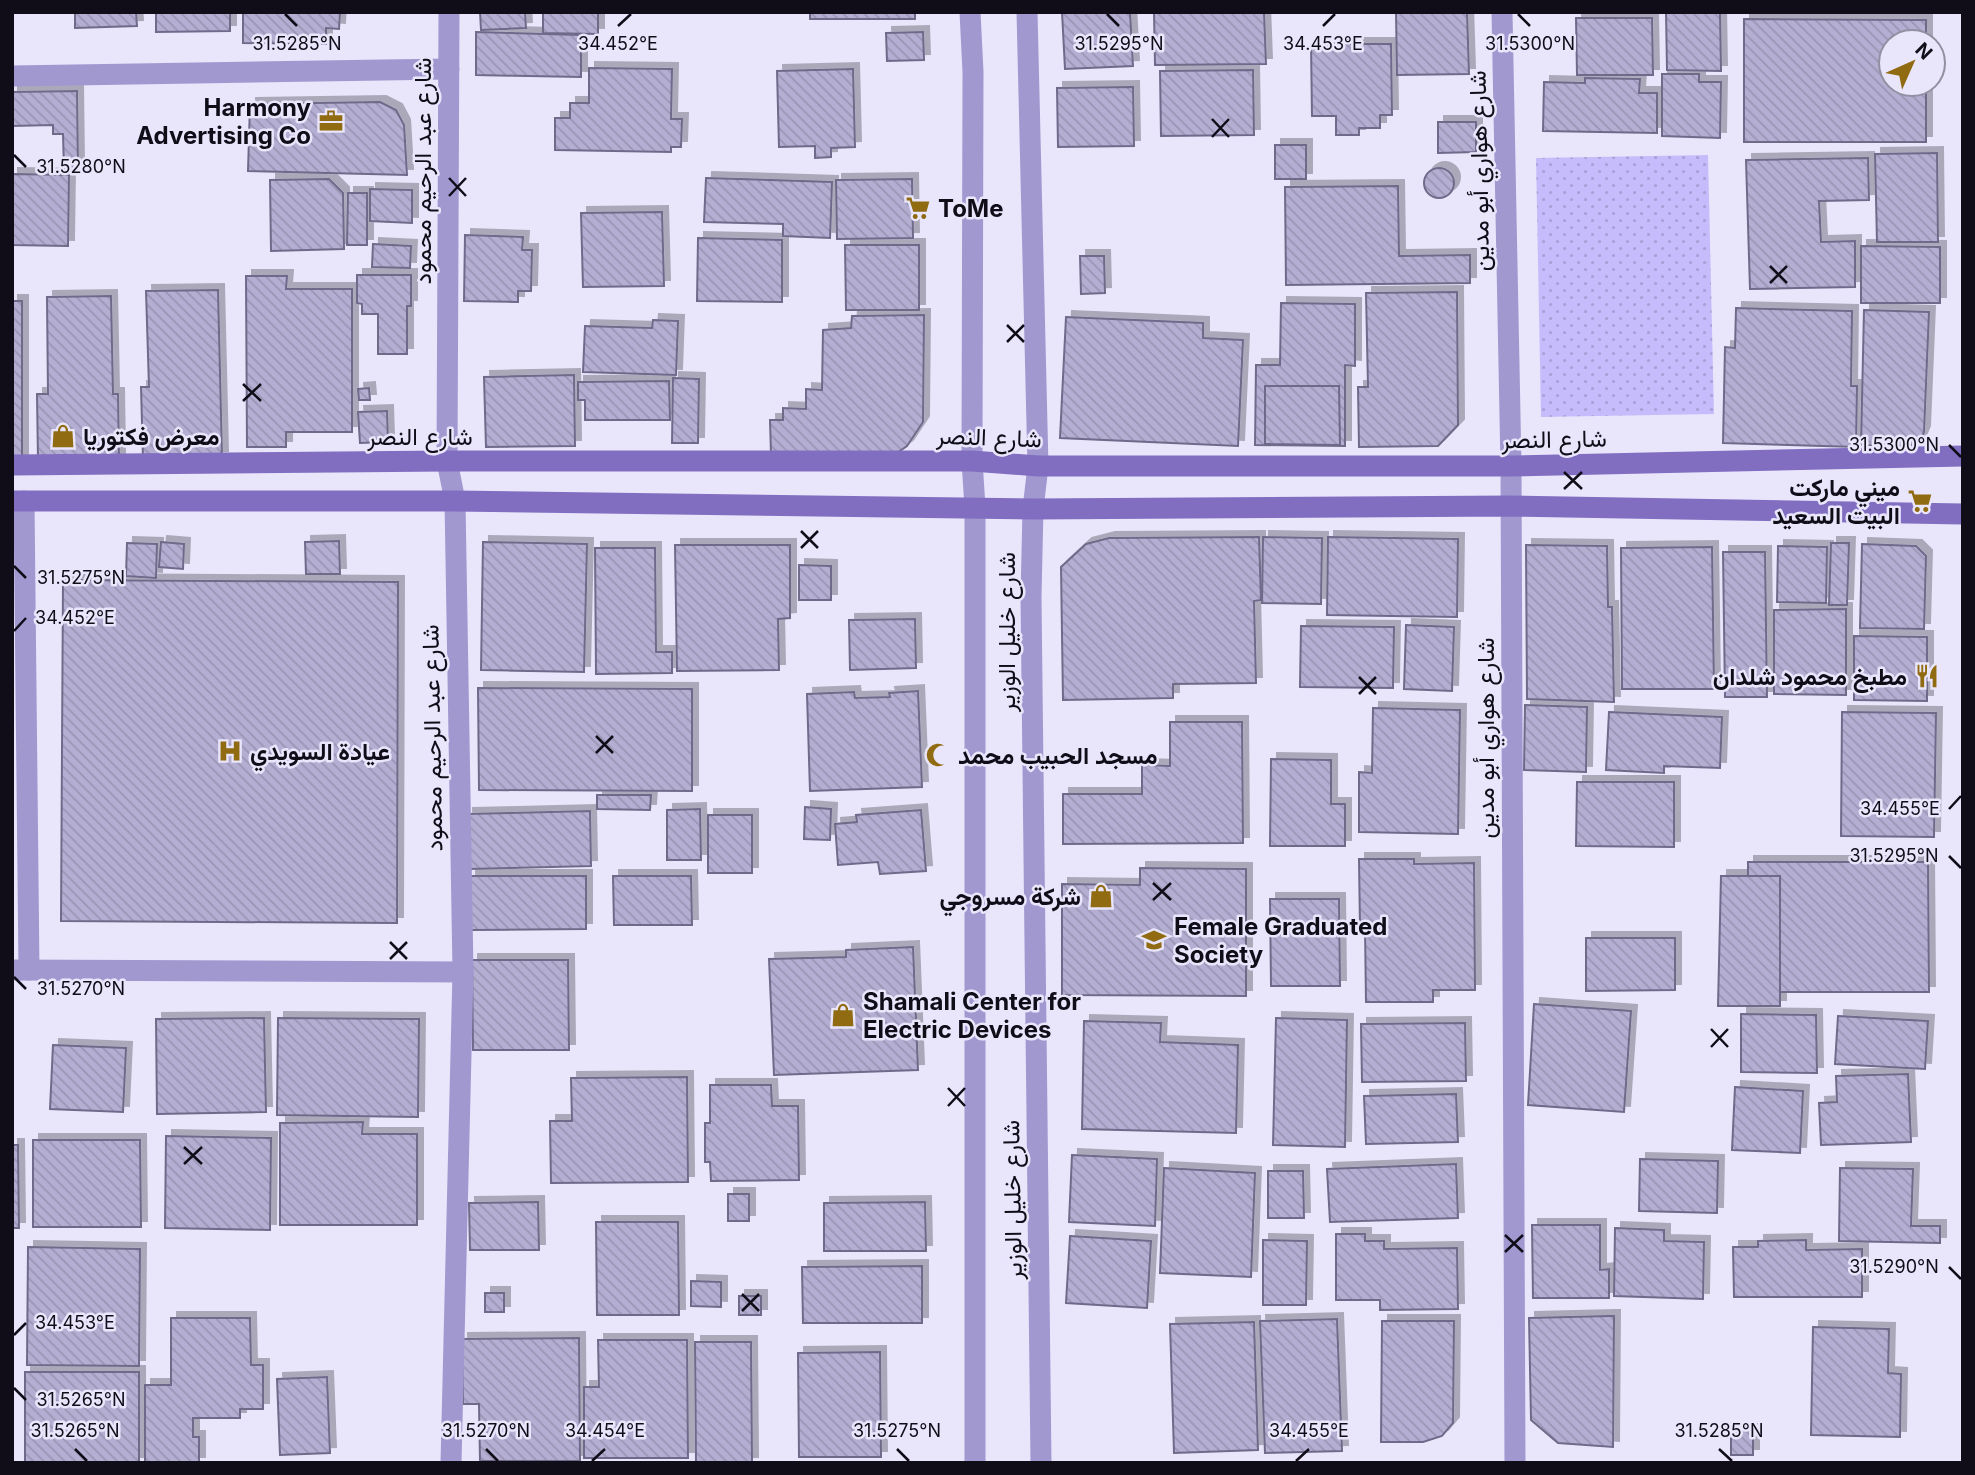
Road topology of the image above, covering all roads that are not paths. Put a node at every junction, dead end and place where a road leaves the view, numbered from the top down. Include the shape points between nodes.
1 (449, 12) edge
2 (970, 12) edge
3 (1027, 12) edge
4 (1502, 12) edge
5 (449, 69) junction
6 (12, 76) edge
7 (1963, 456) edge
8 (447, 461) junction
9 (972, 461) junction
10 (12, 465) edge
11 (1038, 466) junction
12 (1511, 466) junction
13 (18, 501) edge
14 (455, 501) junction
15 (1511, 506) junction
16 (975, 507) junction
17 (1033, 509) junction
18 (1963, 514) edge
19 (21, 970) edge
20 (463, 972) junction
21 (451, 1463) edge
22 (975, 1463) edge
23 (1041, 1463) edge
24 (1515, 1463) edge

1 - 5 street, شارع عبد الرحيم محمود
2 - 9 street, شارع خليل الوزير
3 - 11 street, شارع خليل الوزير
4 - 12 street, شارع هواري أبو مدين
5 - 6 street
5 - 8 street, شارع عبد الرحيم محمود
7 - 12 main road, شارع النصر
8 - 9 main road, شارع النصر
8 - 10 main road, شارع النصر
8 - 14 street, شارع عبد الرحيم محمود
9 - 11 main road, شارع النصر
9 - 16 street, شارع خليل الوزير
11 - 12 main road, شارع النصر
11 - 17 street, شارع خليل الوزير
12 - 15 street, شارع هواري أبو مدين
13 - 14 main road
13 - 19 street
14 - 16 main road
14 - 20 street, شارع عبد الرحيم محمود
15 - 17 main road
15 - 18 main road
15 - 24 street, شارع هواري أبو مدين
16 - 17 main road
16 - 22 street, شارع خليل الوزير
17 - 23 street, شارع خليل الوزير
19 - 20 street
20 - 21 street, شارع عبد الرحيم محمود

